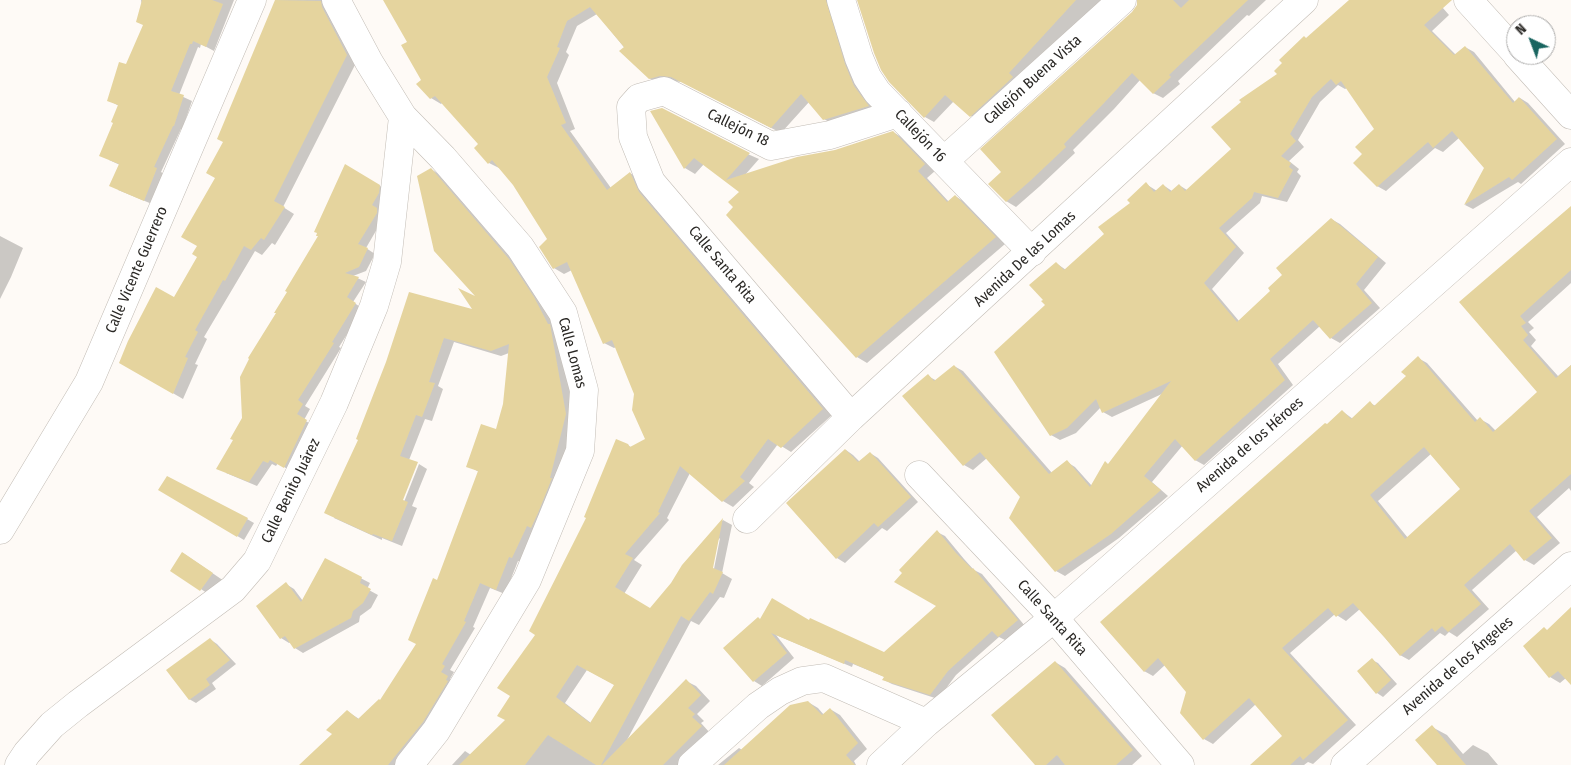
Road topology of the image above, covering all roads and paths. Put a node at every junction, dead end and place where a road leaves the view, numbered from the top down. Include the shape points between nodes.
1 (252, 0) edge
2 (336, 0) edge
3 (841, 0) edge
4 (1122, 0) edge
5 (1304, 0) edge
6 (1468, 0) edge
7 (1506, 42) edge
8 (1527, 65) edge
9 (639, 98) joint
10 (898, 113) junction
11 (1571, 115) edge
12 (404, 117) junction
13 (944, 161) junction
14 (1571, 162) edge
15 (1032, 252) junction
16 (851, 417) junction
17 (919, 475) dead end
18 (747, 519) dead end
19 (0, 530) edge
20 (1571, 566) edge
21 (1054, 618) junction
22 (926, 723) junction
23 (19, 765) edge
24 (409, 765) edge
25 (692, 765) edge
26 (881, 765) edge
27 (1180, 765) edge
28 (1345, 765) edge

1 - 19 street, Calle Vicente Guerrero via 89,382
2 - 12 street, Calle Lomas via 369,62
3 - 10 street, Callejón 16 via 867,77
4 - 13 street, Callejón Buena Vista
5 - 15 street, Avenida De las Lomas
6 - 7 street
8 - 11 street
9 - 10 street, Callejón 18 via 664,91 771,146 830,135
9 - 16 street, Calle Santa Rita via 630,107 633,137 651,182
10 - 13 street, Callejón 16
12 - 23 street, Calle Benito Juárez via 387,262 374,306 334,403 257,561 233,589 52,725
12 - 24 street, Calle Lomas via 520,247 563,313 584,390 580,451 527,580 436,731
13 - 15 street, Callejón 16
14 - 21 street, Avenida de los Héroes
15 - 16 street, Avenida De las Lomas
16 - 18 street, Avenida De las Lomas
17 - 21 street, Calle Santa Rita
20 - 28 street, Avenida de los Ángeles
21 - 22 street, Avenida de los Héroes
21 - 27 street, Calle Santa Rita
22 - 25 street via 824,678 802,681 780,690 758,706
22 - 26 street, Avenida de los Héroes

